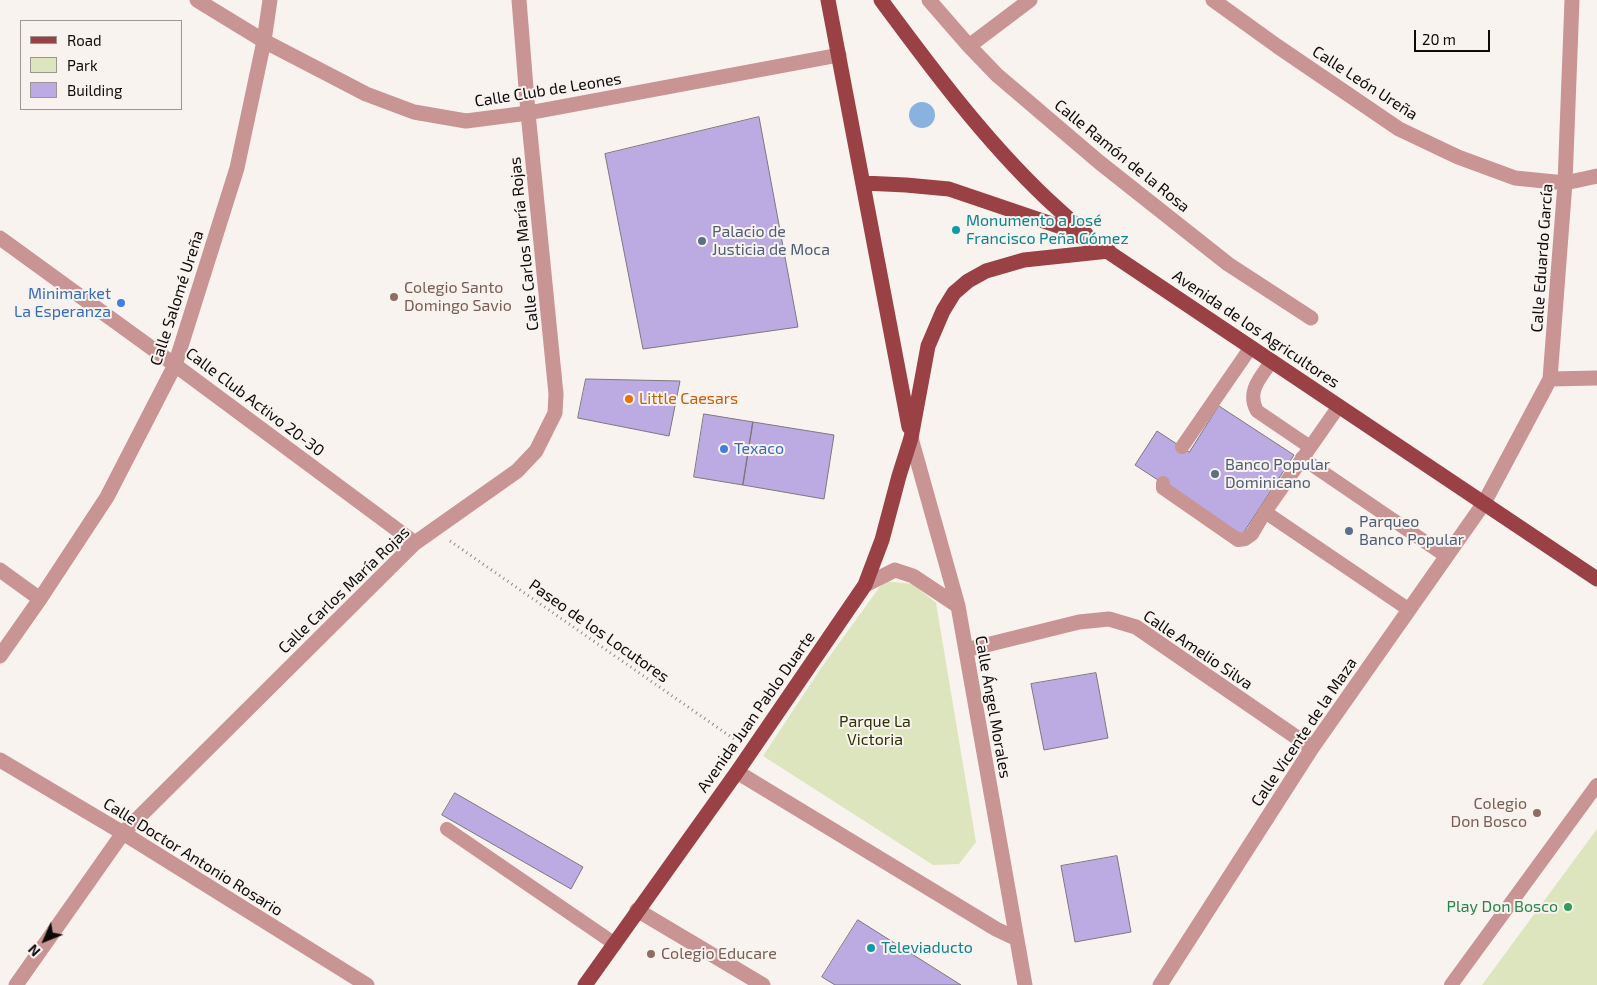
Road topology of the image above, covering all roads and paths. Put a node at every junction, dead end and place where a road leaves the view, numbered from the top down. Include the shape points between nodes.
1 (197, 0) edge
2 (270, 0) edge
3 (519, 0) edge
4 (828, 0) edge
5 (881, 0) edge
6 (929, 0) edge
7 (1030, 0) edge
8 (1213, 0) edge
9 (1569, 1) edge
10 (264, 41) junction
11 (969, 46) junction
12 (839, 54) junction
13 (528, 113) junction
14 (1597, 176) edge
15 (1565, 182) junction
16 (864, 183) junction
17 (0, 238) edge
18 (1103, 248) junction
19 (1311, 318) dead end
20 (1251, 347) junction
21 (1272, 361) junction
22 (175, 365) junction
23 (1597, 378) edge
24 (1550, 379) junction
25 (1339, 406) junction
26 (911, 438) junction
27 (1182, 447) dead end
28 (1306, 453) junction
29 (1162, 483) dead end
30 (1484, 503) junction
31 (1265, 512) junction
32 (434, 530) junction
33 (415, 543) junction
34 (1446, 556) junction
35 (0, 570) edge
36 (1597, 580) edge
37 (865, 585) junction
38 (40, 599) junction
39 (958, 606) junction
40 (1408, 609) junction
41 (966, 650) junction
42 (0, 656) edge
43 (1312, 748) junction
44 (752, 750) junction
45 (0, 760) edge
46 (737, 772) junction
47 (1597, 785) edge
48 (448, 828) dead end
49 (123, 833) junction
50 (637, 910) junction
51 (1017, 939) junction
52 (615, 944) junction
53 (16, 985) edge
54 (367, 985) edge
55 (585, 985) edge
56 (763, 985) edge
57 (1025, 985) edge
58 (1160, 985) edge
59 (1451, 985) edge

1 - 10 street, Calle Club de Leones
2 - 10 street, Calle Salomé Ureña
3 - 13 street, Calle Carlos María Rojas
4 - 12 main road
5 - 18 main road via 990,139 1046,198
6 - 11 street, Calle Ramón de la Rosa
7 - 11 street
8 - 15 street, Calle León Ureña via 1399,129 1458,157 1515,178
9 - 15 street, Calle Eduardo García
10 - 13 street, Calle Club de Leones via 366,94 414,112 466,121
10 - 22 street, Calle Salomé Ureña via 237,168
11 - 19 street, Calle Ramón de la Rosa via 997,75 1098,162 1228,264
12 - 13 street, Calle Club de Leones
12 - 16 main road
13 - 32 street, Calle Carlos María Rojas via 556,394 555,413 536,451 517,471
14 - 15 street, Calle León Ureña
15 - 24 street, Calle Eduardo García
16 - 18 main road, Avenida de los Agricultores via 949,189 1053,224
16 - 26 main road
17 - 22 street, Calle Club Activo 20-30
18 - 20 main road, Avenida de los Agricultores
18 - 26 main road, Avenida Juan Pablo Duarte via 1024,260 986,271 954,293 934,328 928,346
20 - 21 main road, Avenida de los Agricultores
20 - 27 lane
21 - 25 main road, Avenida de los Agricultores
21 - 28 lane via 1255,384 1252,402 1257,411
22 - 33 street, Calle Club Activo 20-30
22 - 38 street, Calle Salomé Ureña via 107,497
23 - 24 street
24 - 30 street, Calle Eduardo García
25 - 28 lane
25 - 30 main road, Avenida de los Agricultores
26 - 37 main road, Avenida Juan Pablo Duarte via 882,540
26 - 39 street, Calle Ángel Morales
28 - 31 lane
28 - 34 lane
29 - 31 lane via 1174,496 1238,540 1249,538
30 - 34 street, Calle Vicente de la Maza
30 - 36 main road, Avenida de los Agricultores
31 - 40 lane
32 - 33 street, Calle Carlos María Rojas
32 - 44 path, Paseo de los Locutores
33 - 49 street, Calle Carlos María Rojas
34 - 40 street, Calle Vicente de la Maza
35 - 38 street
37 - 39 street via 894,570 913,576
37 - 44 main road, Avenida Juan Pablo Duarte
38 - 42 street, Calle Salomé Ureña
39 - 41 street, Calle Ángel Morales
40 - 43 street, Calle Vicente de la Maza
41 - 43 street, Calle Amelio Silva via 1079,622 1109,619 1136,627
41 - 51 street, Calle Ángel Morales
43 - 58 street, Calle Vicente de la Maza
44 - 46 main road, Avenida Juan Pablo Duarte
45 - 49 street, Calle Doctor Antonio Rosario
46 - 50 main road, Avenida Juan Pablo Duarte
46 - 51 street
47 - 59 lane
48 - 52 lane
49 - 53 street, Calle Carlos María Rojas
49 - 54 street, Calle Doctor Antonio Rosario
50 - 52 main road, Avenida Juan Pablo Duarte
50 - 56 street
51 - 57 street, Calle Ángel Morales
52 - 55 main road, Avenida Juan Pablo Duarte

